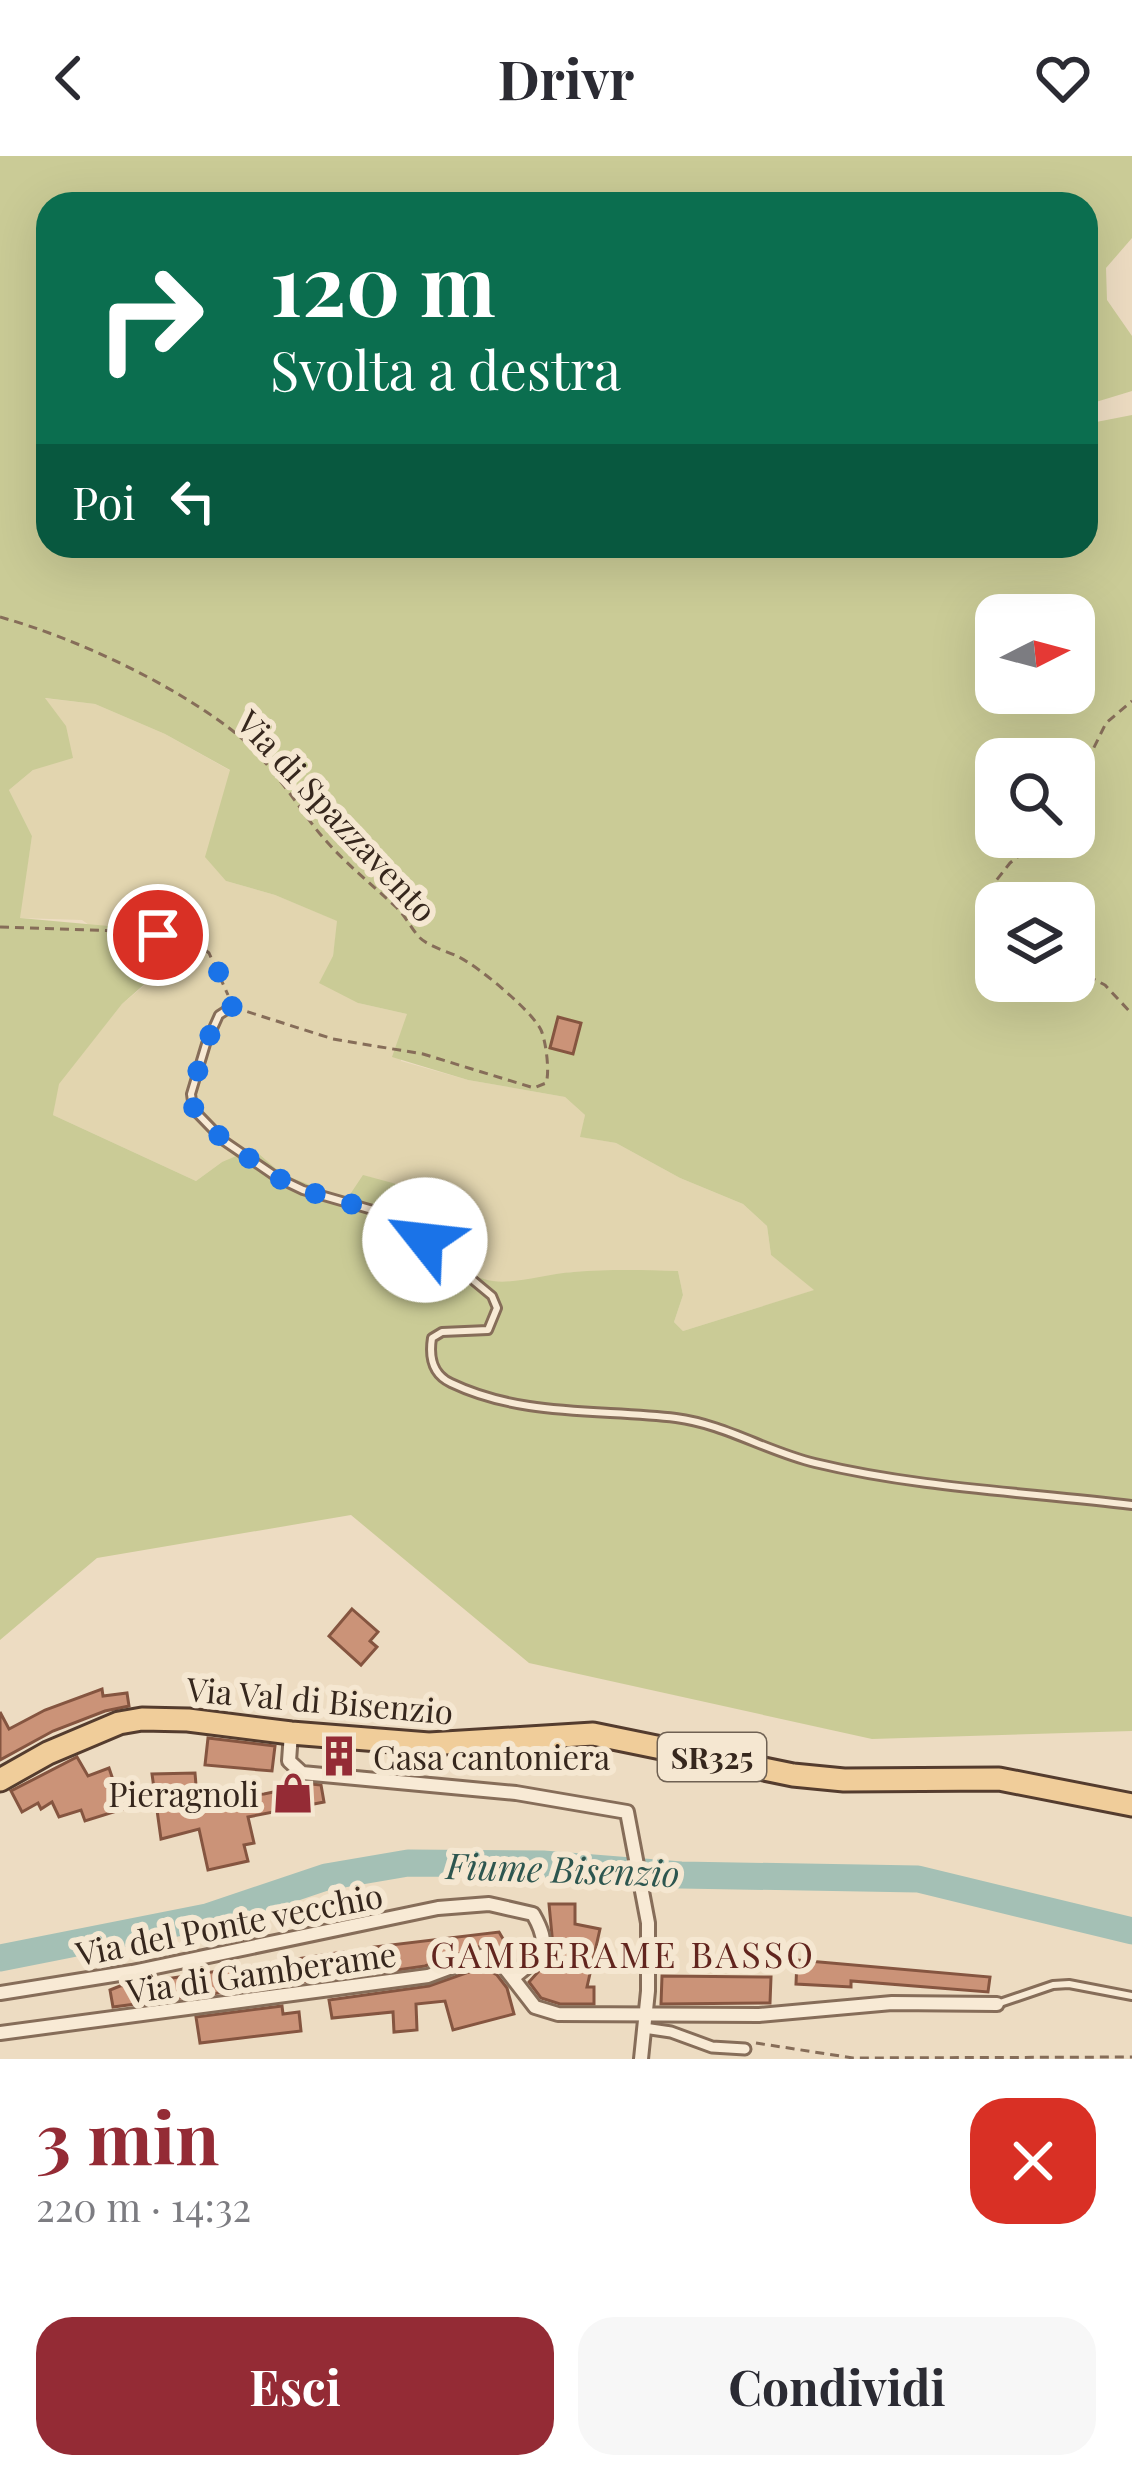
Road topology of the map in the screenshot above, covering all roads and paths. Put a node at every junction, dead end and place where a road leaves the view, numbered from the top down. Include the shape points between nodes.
1 (0, 616) edge
2 (1132, 701) edge
3 (1095, 745) edge
4 (1016, 858) edge
5 (995, 882) edge
6 (0, 927) edge
7 (1095, 980) edge
8 (233, 1006) junction
9 (1132, 1013) edge
10 (1132, 1505) edge
11 (291, 1733) junction
12 (0, 1780) edge
13 (1132, 1805) edge
14 (514, 1977) junction
15 (0, 1993) edge
16 (1132, 1996) edge
17 (997, 2004) joint
18 (645, 2021) junction
19 (0, 2033) edge
20 (745, 2049) joint
21 (1132, 2057) edge
22 (641, 2059) edge

1 - 8 path, Via di Spazzavento via 101,656 232,730 422,941 465,960 541,1029 550,1071 534,1088
2 - 3 path
4 - 5 path
6 - 8 path via 193,940 209,953
7 - 9 path
8 - 10 lane via 219,1015 206,1044 194,1109 278,1178 397,1217 492,1296 497,1308 488,1330 432,1338 436,1372 448,1382 535,1408 680,1418 810,1462 904,1481
11 - 12 main road, Via Val di Bisenzio / SR325 via 142,1719
11 - 13 main road, Via Val di Bisenzio / SR325 via 449,1744 593,1733 793,1775 999,1779
11 - 18 street via 289,1761 302,1773 627,1812 648,1923
14 - 15 street, Via del Ponte vecchio via 537,1959 543,1932 533,1914 489,1904
14 - 18 street, Via di Gamberame via 522,1995 546,2011
14 - 19 street, Via di Gamberame via 484,1955 428,1976
16 - 17 lane via 1069,1984
17 - 18 street, Via di Gamberame via 919,2001
18 - 20 street via 712,2047
18 - 22 street
20 - 21 path via 756,2043 854,2057

